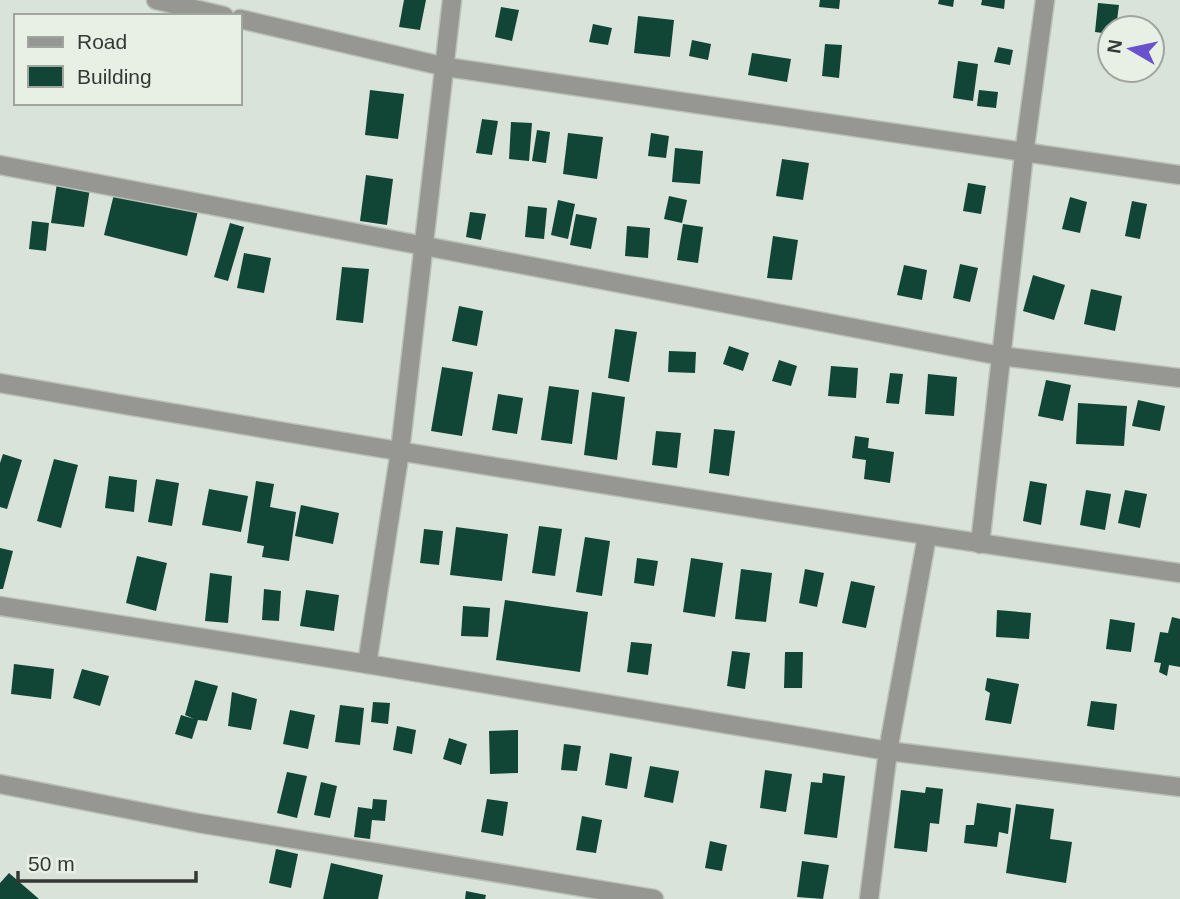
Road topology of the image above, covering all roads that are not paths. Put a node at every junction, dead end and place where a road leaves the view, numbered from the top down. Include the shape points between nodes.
1 (156, 0) edge
2 (452, 0) edge
3 (1045, 0) edge
4 (216, 14) edge
5 (242, 19) edge
6 (446, 68) junction
7 (1024, 154) junction
8 (0, 165) edge
9 (1180, 175) edge
10 (425, 245) junction
11 (1001, 356) junction
12 (1180, 379) edge
13 (0, 383) edge
14 (400, 451) junction
15 (927, 536) junction
16 (980, 544) junction
17 (1180, 573) edge
18 (0, 606) edge
19 (368, 664) junction
20 (888, 751) junction
21 (0, 784) edge
22 (1180, 787) edge
23 (654, 899) edge
24 (869, 899) edge

1 - 4 street
2 - 6 street
3 - 7 street
5 - 6 street
6 - 7 street
6 - 10 street
7 - 9 street
7 - 11 street
8 - 10 street
10 - 11 street
10 - 14 street
11 - 12 street
11 - 16 street
13 - 14 street
14 - 15 street
14 - 19 street
15 - 16 street
15 - 20 street
16 - 17 street
18 - 19 street
19 - 20 street
20 - 22 street
20 - 24 street
21 - 23 street via 198,823

